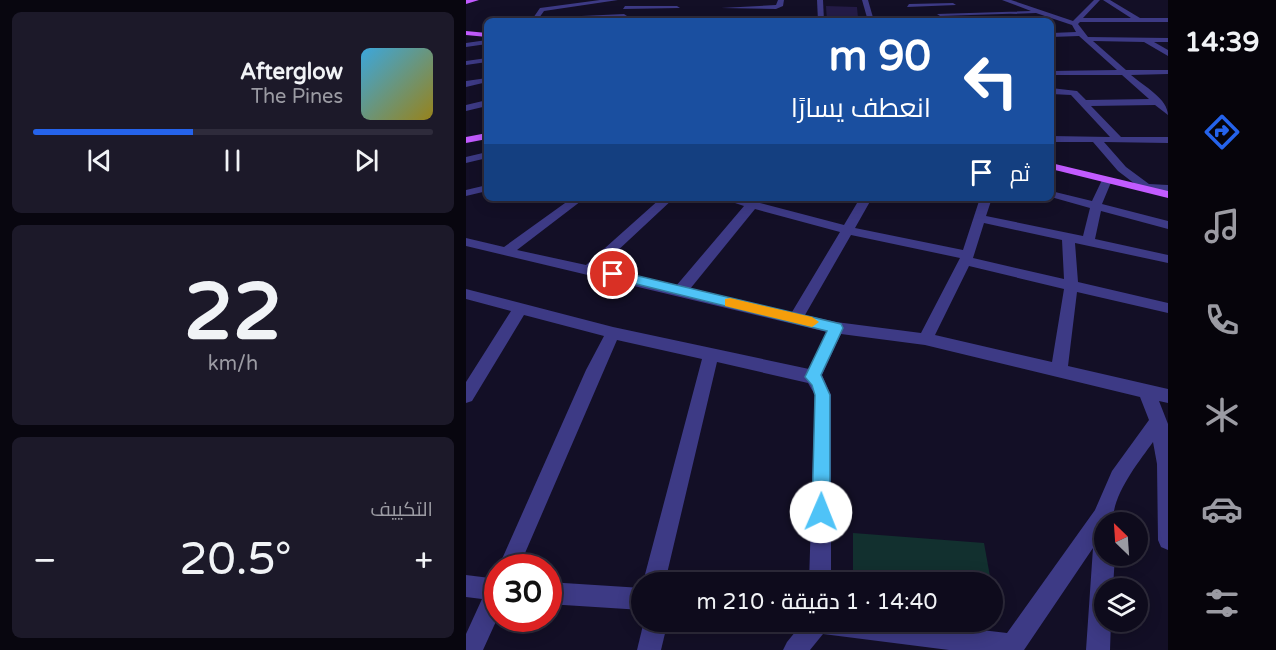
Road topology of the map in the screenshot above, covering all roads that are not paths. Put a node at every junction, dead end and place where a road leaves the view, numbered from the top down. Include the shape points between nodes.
1 (476, 0) edge
2 (615, 0) edge
3 (630, 0) edge
4 (681, 0) edge
5 (726, 0) edge
6 (781, 0) edge
7 (820, 0) edge
8 (865, 0) edge
9 (1005, 0) edge
10 (1031, 0) edge
11 (1098, 0) edge
12 (1106, 0) edge
13 (466, 2) edge
14 (907, 3) edge
15 (933, 3) edge
16 (959, 3) edge
17 (1016, 4) junction
18 (912, 13) dead end
19 (1043, 13) junction
20 (940, 14) junction
21 (993, 14) junction
22 (624, 15) edge
23 (536, 18) edge
24 (579, 18) edge
25 (821, 18) edge
26 (870, 18) edge
27 (942, 18) edge
28 (996, 18) edge
29 (1138, 20) junction
30 (1168, 20) edge
31 (1074, 22) junction
32 (1054, 23) edge
33 (466, 33) edge
34 (1054, 34) edge
35 (484, 35) edge
36 (1084, 36) junction
37 (1147, 40) junction
38 (1168, 40) edge
39 (484, 42) edge
40 (466, 45) edge
41 (1168, 54) edge
42 (484, 60) edge
43 (466, 63) edge
44 (1054, 72) edge
45 (1123, 72) junction
46 (1168, 72) edge
47 (484, 81) edge
48 (466, 84) edge
49 (1054, 91) edge
50 (1084, 102) junction
51 (1156, 102) junction
52 (1168, 102) edge
53 (484, 104) edge
54 (466, 108) edge
55 (1168, 112) edge
56 (484, 137) edge
57 (1054, 139) edge
58 (1095, 139) junction
59 (1118, 139) junction
60 (466, 140) edge
61 (1168, 140) edge
62 (484, 156) edge
63 (466, 160) edge
64 (1054, 167) edge
65 (1107, 180) junction
66 (1142, 187) junction
67 (484, 189) edge
68 (1167, 190) edge
69 (466, 193) edge
70 (1054, 195) edge
71 (575, 201) edge
72 (665, 201) edge
73 (864, 201) edge
74 (985, 201) edge
75 (755, 202) edge
76 (1096, 205) junction
77 (979, 218) junction
78 (1168, 225) edge
79 (847, 230) junction
80 (1068, 239) junction
81 (466, 242) edge
82 (1088, 242) junction
83 (507, 251) junction
84 (967, 258) junction
85 (1168, 259) edge
86 (590, 269) junction
87 (1071, 288) junction
88 (680, 291) junction
89 (466, 294) edge
90 (521, 308) junction
91 (1168, 308) edge
92 (796, 318) junction
93 (836, 328) junction
94 (613, 333) junction
95 (925, 339) junction
96 (711, 354) junction
97 (1059, 369) junction
98 (813, 377) junction
99 (1146, 392) junction
100 (466, 396) edge
101 (1168, 396) edge
102 (1158, 421) junction
103 (1104, 512) edge
104 (1094, 529) edge
105 (1168, 540) edge
106 (514, 554) edge
107 (1103, 566) edge
108 (656, 572) edge
109 (820, 572) edge
110 (466, 586) edge
111 (484, 588) edge
112 (562, 594) edge
113 (631, 598) edge
114 (484, 621) edge
115 (653, 632) edge
116 (808, 632) edge
117 (896, 632) edge
118 (1012, 648) edge
119 (471, 650) edge
120 (649, 650) edge
121 (795, 650) edge
122 (1098, 650) edge

1 - 13 main road
2 - 23 street via 542,9
3 - 22 street
4 - 22 street via 675,11
5 - 6 street via 723,11 764,11 778,7
7 - 25 street
8 - 26 street
9 - 17 street
10 - 17 street
11 - 31 street
12 - 29 street
14 - 15 street
14 - 18 street
15 - 16 street
15 - 20 street
16 - 21 street via 986,5
17 - 19 street
19 - 21 street
19 - 31 street
20 - 21 street
20 - 27 street
21 - 28 street
22 - 24 street
29 - 30 street
29 - 31 street
31 - 32 street
31 - 36 street
33 - 35 main road
34 - 36 street
36 - 37 street
36 - 45 street
37 - 38 street
37 - 41 street
39 - 40 street
42 - 43 street
44 - 45 street
45 - 46 street
45 - 51 street
47 - 48 street
49 - 50 street via 1072,92
50 - 51 street
50 - 59 street
51 - 52 street
51 - 55 street
53 - 54 street
56 - 60 main road
57 - 58 street
58 - 59 street
58 - 66 street
59 - 61 street
62 - 63 street
64 - 65 main road
65 - 66 main road
65 - 76 street
66 - 68 street
67 - 69 street
70 - 76 street
71 - 83 street
72 - 86 street
73 - 79 street
74 - 77 street
75 - 79 street
75 - 88 street
76 - 78 street
76 - 82 street
77 - 80 street
77 - 84 street
79 - 84 street
79 - 92 street
80 - 82 street
80 - 87 street
81 - 83 street
82 - 85 street
83 - 86 street
84 - 87 street
84 - 95 street
86 - 88 street
87 - 91 street
87 - 97 street
88 - 92 street
89 - 90 street
90 - 94 street
90 - 100 street
92 - 93 street
93 - 95 street
93 - 98 street
94 - 96 street
94 - 106 street
95 - 97 street
96 - 98 street
96 - 108 street
97 - 99 street
98 - 109 street via 823,395
99 - 101 street
99 - 102 street
102 - 103 street via 1110,493
102 - 105 street via 1166,464
104 - 118 street
107 - 122 street
110 - 111 street
112 - 113 street
114 - 119 street
115 - 120 street
116 - 121 street
117 - 118 street

